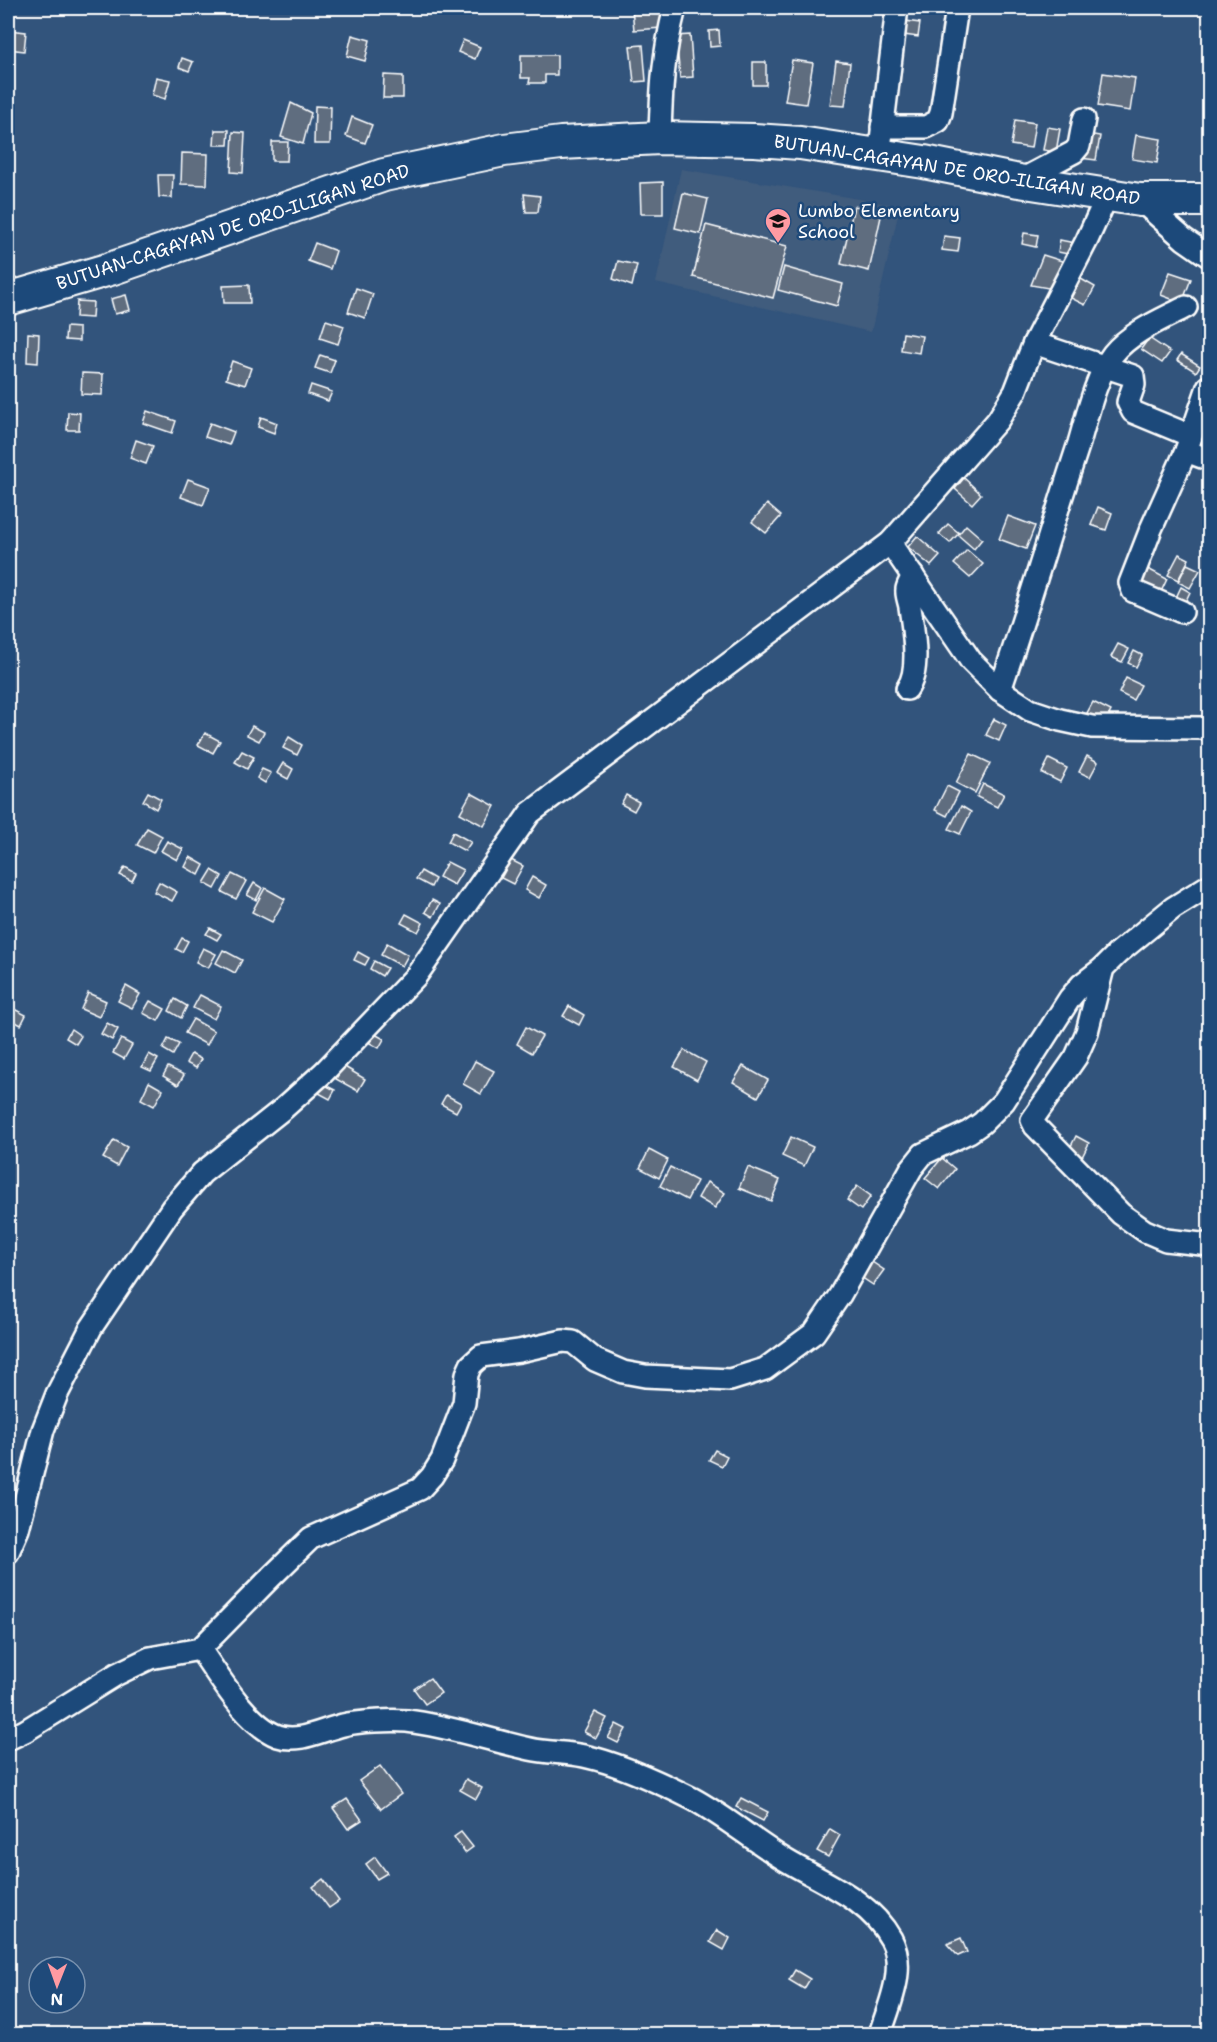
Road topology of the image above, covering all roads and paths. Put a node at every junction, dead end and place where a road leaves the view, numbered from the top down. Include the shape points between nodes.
1 (675, 8) edge
2 (897, 8) edge
3 (957, 8) edge
4 (1084, 119) dead end
5 (660, 138) junction
6 (880, 141) junction
7 (1019, 181) junction
8 (1107, 196) junction
9 (1140, 200) junction
10 (1209, 200) edge
11 (1209, 257) edge
12 (8, 299) edge
13 (1185, 308) dead end
14 (1034, 343) junction
15 (1106, 366) junction
16 (1208, 387) edge
17 (1188, 443) junction
18 (1209, 460) edge
19 (890, 543) junction
20 (913, 576) junction
21 (1182, 612) dead end
22 (907, 689) dead end
23 (1000, 690) junction
24 (1208, 728) edge
25 (1209, 885) edge
26 (1103, 968) junction
27 (1209, 1245) edge
28 (8, 1552) edge
29 (200, 1649) junction
30 (8, 1739) edge
31 (880, 2034) edge

1 - 5 street via 661,77
2 - 6 street
3 - 6 street via 938,122
4 - 7 street via 1079,146 1074,152
5 - 6 highway, BUTUAN-CAGAYAN DE ORO-ILIGAN ROAD via 800,143
5 - 12 highway, BUTUAN-CAGAYAN DE ORO-ILIGAN ROAD via 504,150 384,175 110,269
6 - 7 highway, BUTUAN-CAGAYAN DE ORO-ILIGAN ROAD via 924,162
7 - 8 highway, BUTUAN-CAGAYAN DE ORO-ILIGAN ROAD
8 - 9 highway, BUTUAN-CAGAYAN DE ORO-ILIGAN ROAD
8 - 14 street
9 - 10 highway, BUTUAN-CAGAYAN DE ORO-ILIGAN ROAD
9 - 11 street
13 - 15 street via 1127,341
14 - 15 street
14 - 19 street via 1015,392 998,420
15 - 17 street via 1134,379 1128,402 1133,412
15 - 23 street
16 - 17 street
17 - 18 street
17 - 21 street via 1130,583 1133,591
19 - 20 street
19 - 28 street via 530,813 417,976 324,1072 202,1173 172,1208 91,1329 57,1394
20 - 22 street via 907,594 914,672
20 - 23 street via 971,661
23 - 24 street via 1030,710 1092,727
25 - 26 street via 1173,908
26 - 27 street via 1087,1032 1076,1057 1033,1123 1121,1214 1145,1232 1166,1240
26 - 29 street via 1070,998 1004,1101 982,1123 923,1155 911,1169 840,1294 814,1333 791,1351 765,1369 730,1380 672,1379 623,1372 595,1359 573,1342 563,1341 481,1356 467,1374 464,1403 442,1460 420,1489 311,1538
29 - 30 street via 150,1658 128,1668
29 - 31 street via 228,1690 256,1721 276,1735 304,1737 345,1724 403,1721 434,1725 533,1750 608,1761 693,1800 787,1861 850,1895 874,1916 891,1939 898,1964

